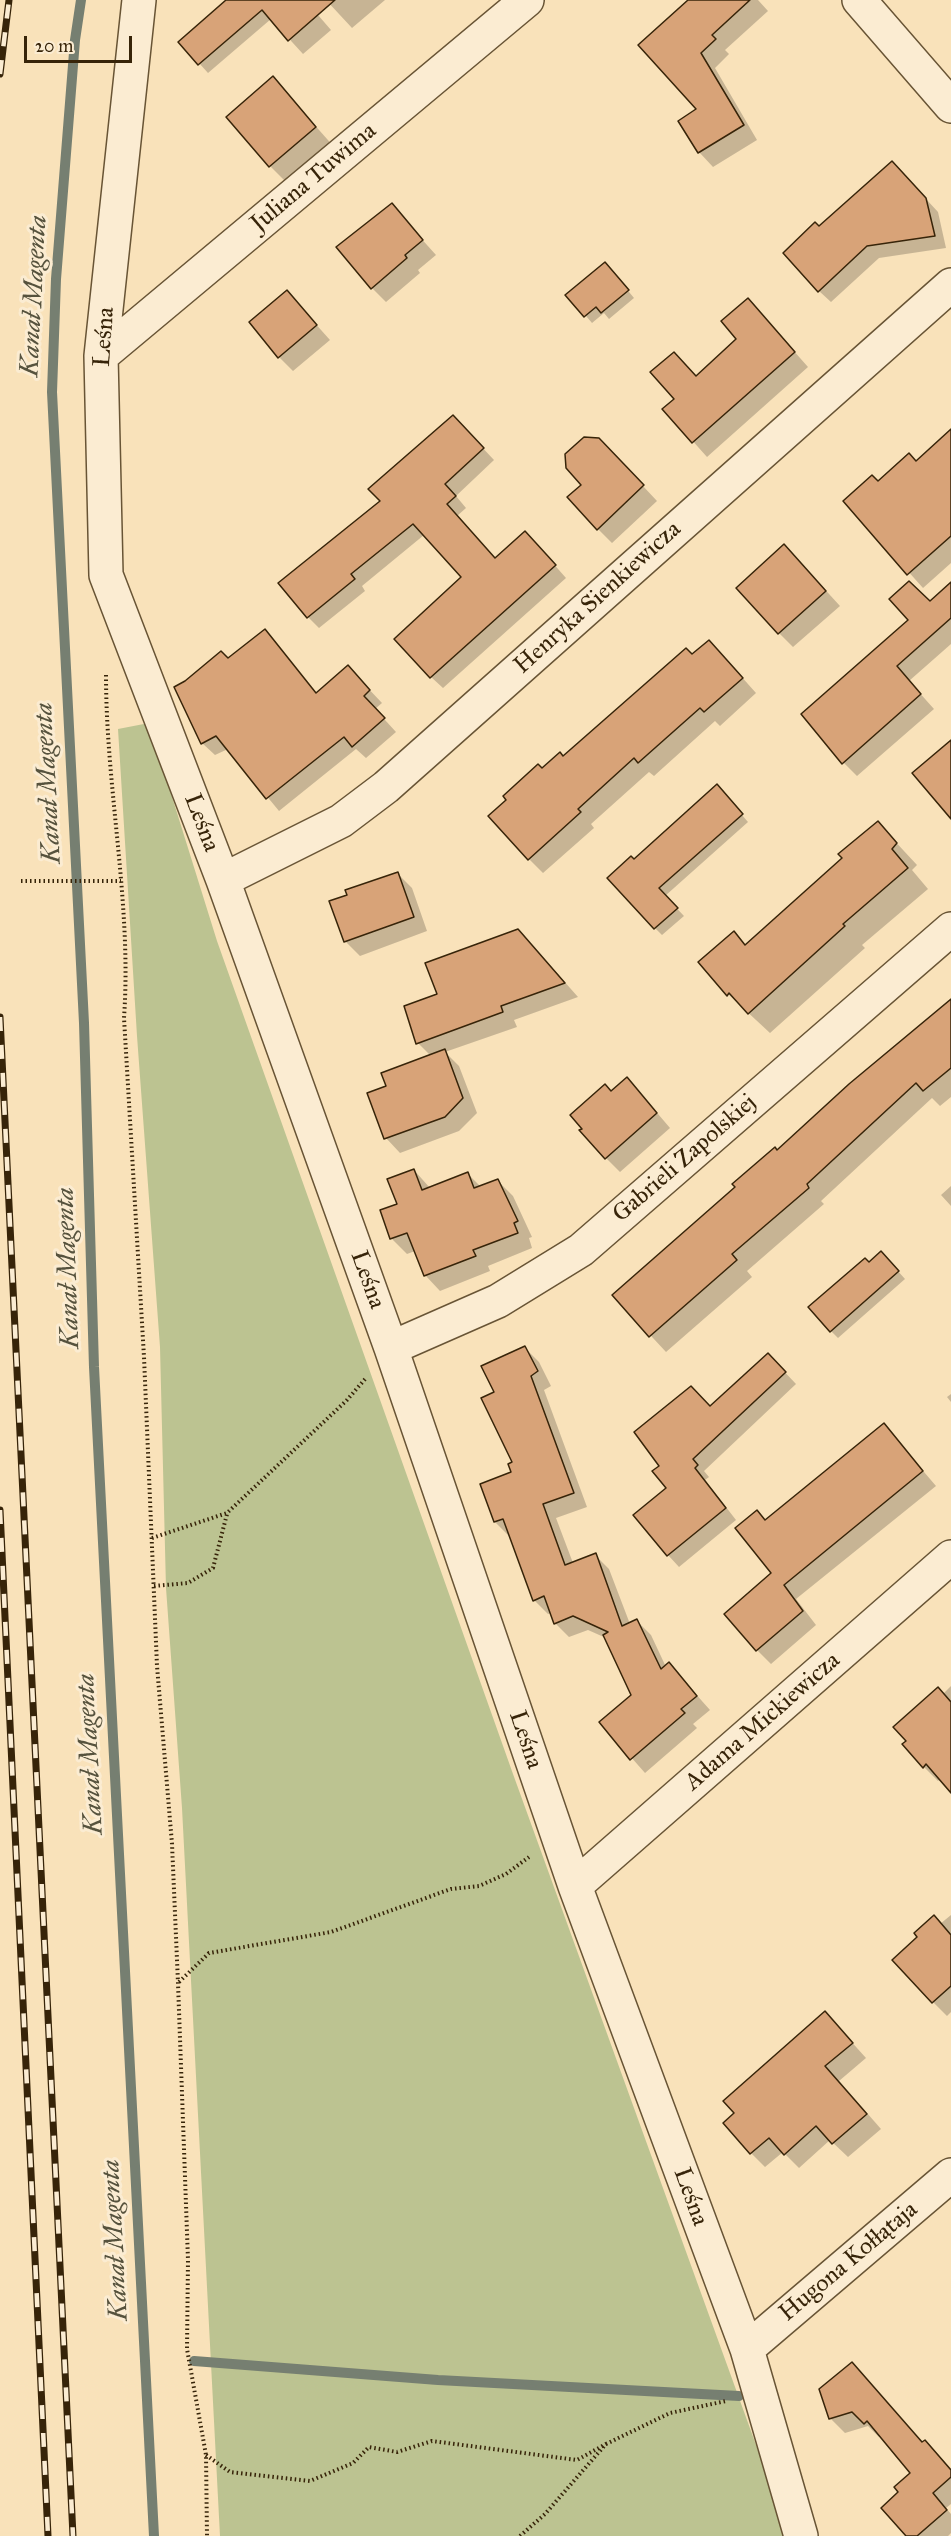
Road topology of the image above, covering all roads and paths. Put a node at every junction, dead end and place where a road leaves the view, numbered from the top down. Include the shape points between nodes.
1 (139, 0) edge
2 (527, 0) edge
3 (859, 0) edge
4 (951, 106) edge
5 (951, 285) edge
6 (101, 356) junction
7 (106, 673) dead end
8 (223, 880) junction
9 (21, 881) dead end
10 (121, 881) junction
11 (951, 928) edge
12 (392, 1348) junction
13 (227, 1513) junction
14 (152, 1538) junction
15 (951, 1557) edge
16 (154, 1586) junction
17 (558, 1837) junction
18 (575, 1886) junction
19 (178, 1983) junction
20 (951, 2175) edge
21 (747, 2349) junction
22 (760, 2394) junction
23 (606, 2444) junction
24 (206, 2455) junction
25 (207, 2536) edge
26 (520, 2536) edge
27 (801, 2536) edge

1 - 6 street, Leśna
2 - 6 street, Juliana Tuwima
3 - 4 street
5 - 8 street, Henryka Sienkiewicza via 386,787 341,821
6 - 8 street, Leśna via 106,574
7 - 10 path via 106,720
8 - 12 street, Leśna
9 - 10 path
10 - 14 path via 127,970 124,1018
11 - 12 street, Gabrieli Zapolskiej via 581,1250 498,1301
12 - 13 path via 347,1400
12 - 17 street, Leśna
13 - 14 path
13 - 16 path via 213,1568 188,1583
14 - 16 path
15 - 18 street, Adama Mickiewicza
16 - 19 path
17 - 18 street, Leśna
17 - 19 path via 506,1874 479,1886 451,1889 330,1932 209,1953
18 - 21 street, Leśna
19 - 24 path via 189,2260 188,2349
20 - 21 street, Hugona Kołłątaja
21 - 22 street, Leśna
22 - 23 path via 670,2413
22 - 27 street, Leśna
23 - 24 path via 577,2460 432,2441 397,2452 369,2447 353,2463 310,2481 231,2472
23 - 26 path via 545,2514
24 - 25 path

